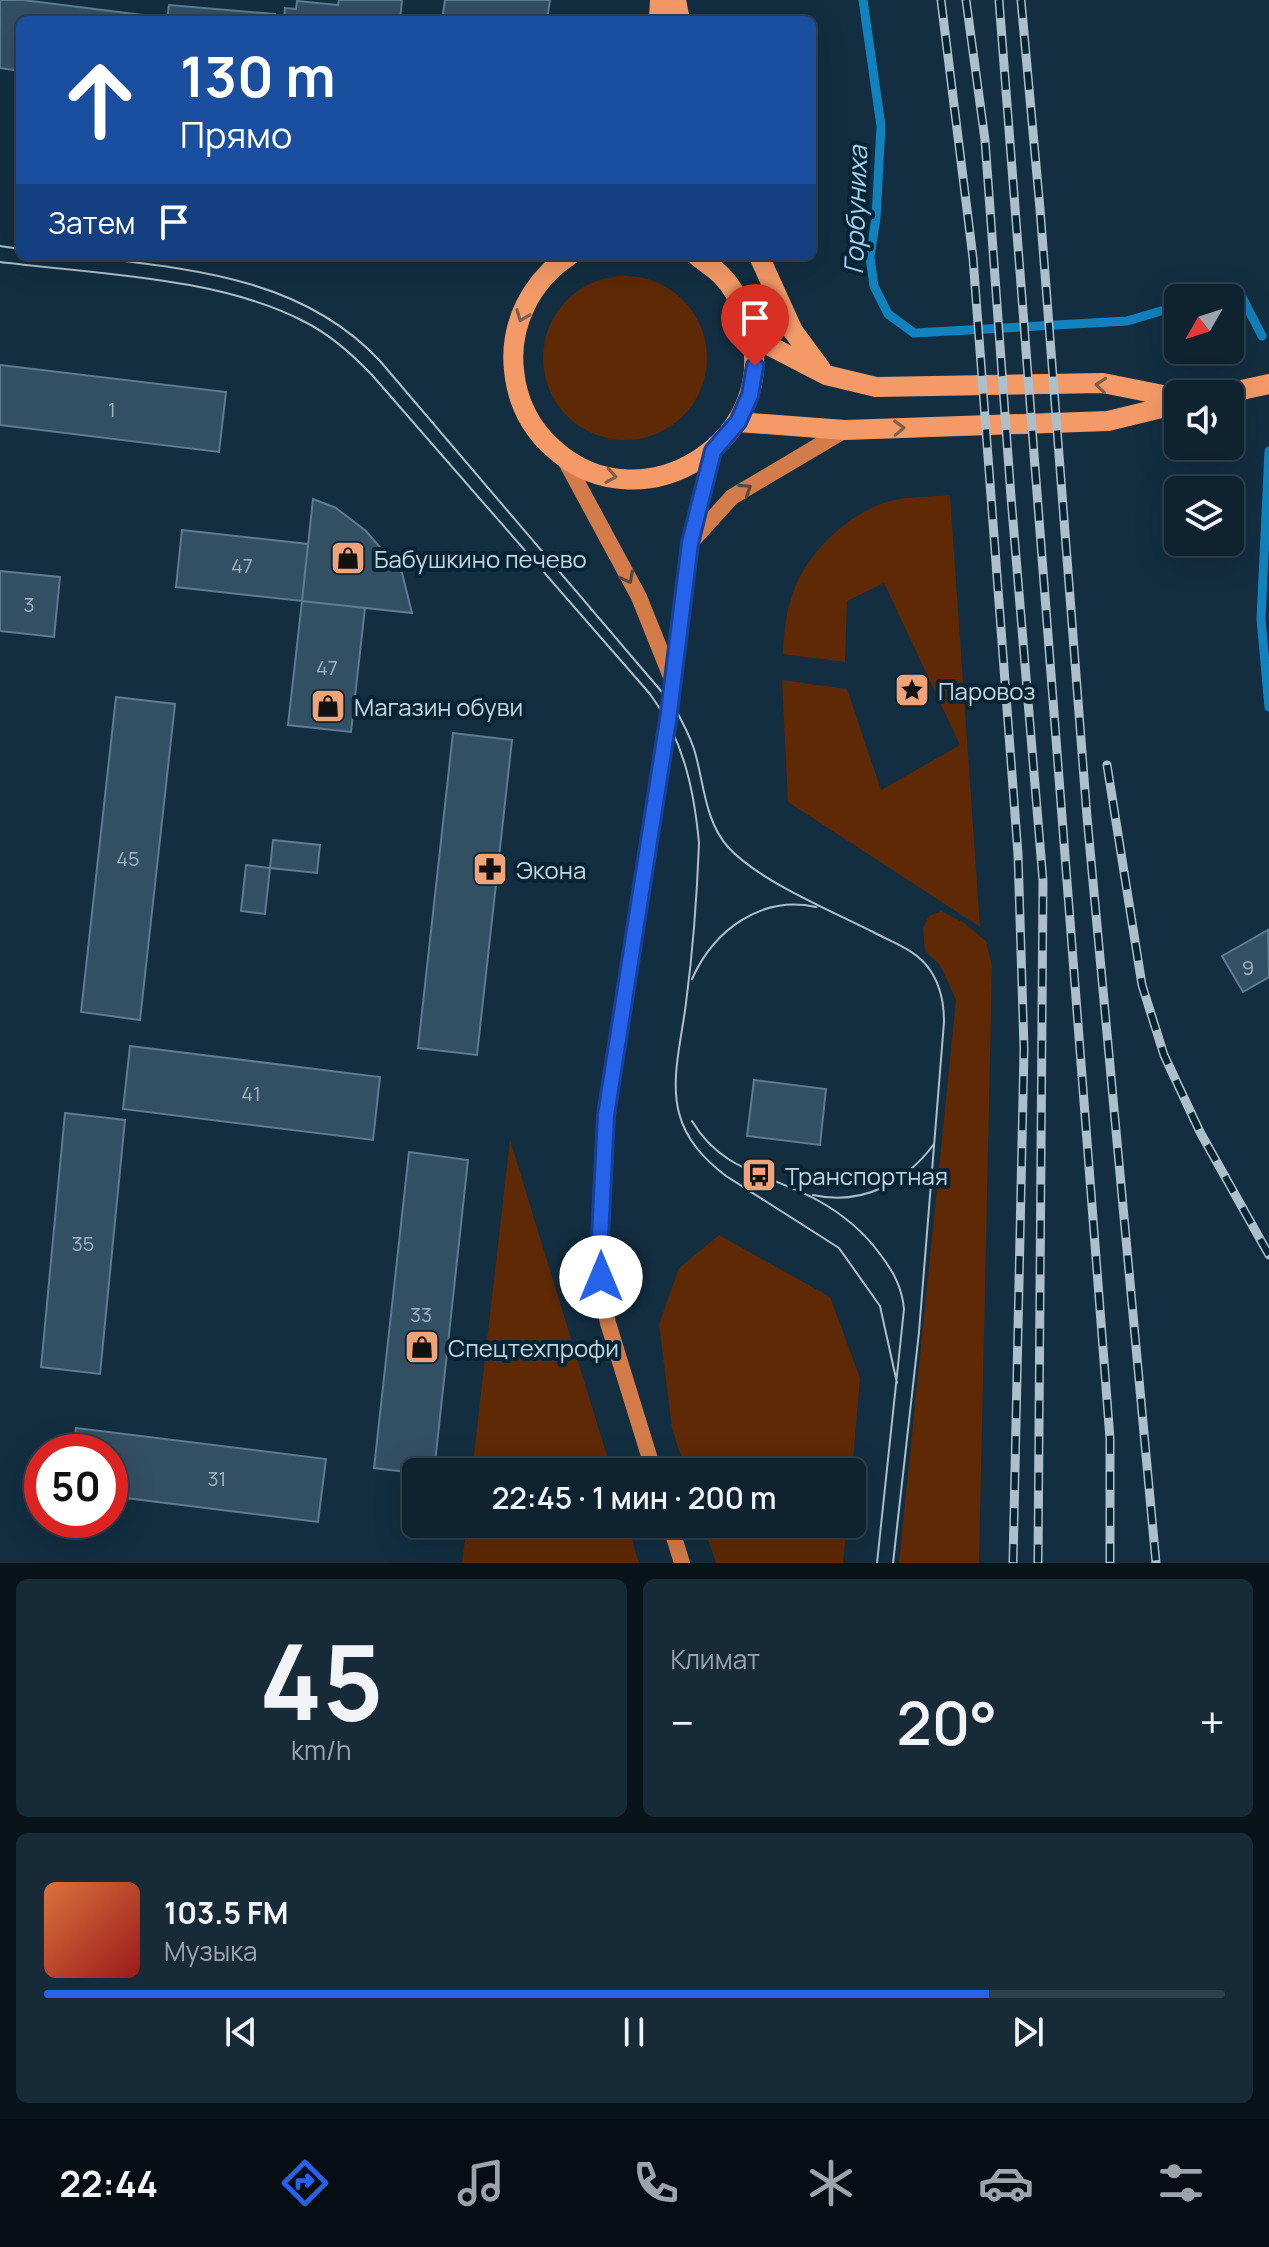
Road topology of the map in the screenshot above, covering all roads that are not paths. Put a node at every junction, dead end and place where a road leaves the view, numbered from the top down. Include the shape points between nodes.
1 (565, 260) edge
2 (761, 260) edge
3 (719, 265) edge
4 (753, 337) junction
5 (826, 375) junction
6 (1269, 384) edge
7 (1244, 389) edge
8 (1164, 398) edge
9 (1164, 405) edge
10 (738, 422) junction
11 (845, 430) junction
12 (713, 451) junction
13 (565, 460) junction
14 (690, 543) junction
15 (672, 680) junction
16 (650, 1458) edge
17 (674, 1538) edge
18 (682, 1563) edge

1 -> 13 main road via 538,284 520,316 512,352 516,390 527,417
2 - 5 main road via 793,331
3 - 4 main road
4 - 5 main road
4 - 10 main road via 750,395
8 -> 5 main road via 1103,383 876,387
6 - 7 main road
11 -> 9 main road via 1108,421
10 - 11 main road
10 - 12 main road
14 -> 11 main road via 732,497
13 -> 12 main road via 602,476 641,480 679,472
12 - 14 main road
13 -> 15 main road via 639,597
14 - 15 main road
15 - 16 main road via 606,1115 599,1258 608,1323
17 - 18 main road

